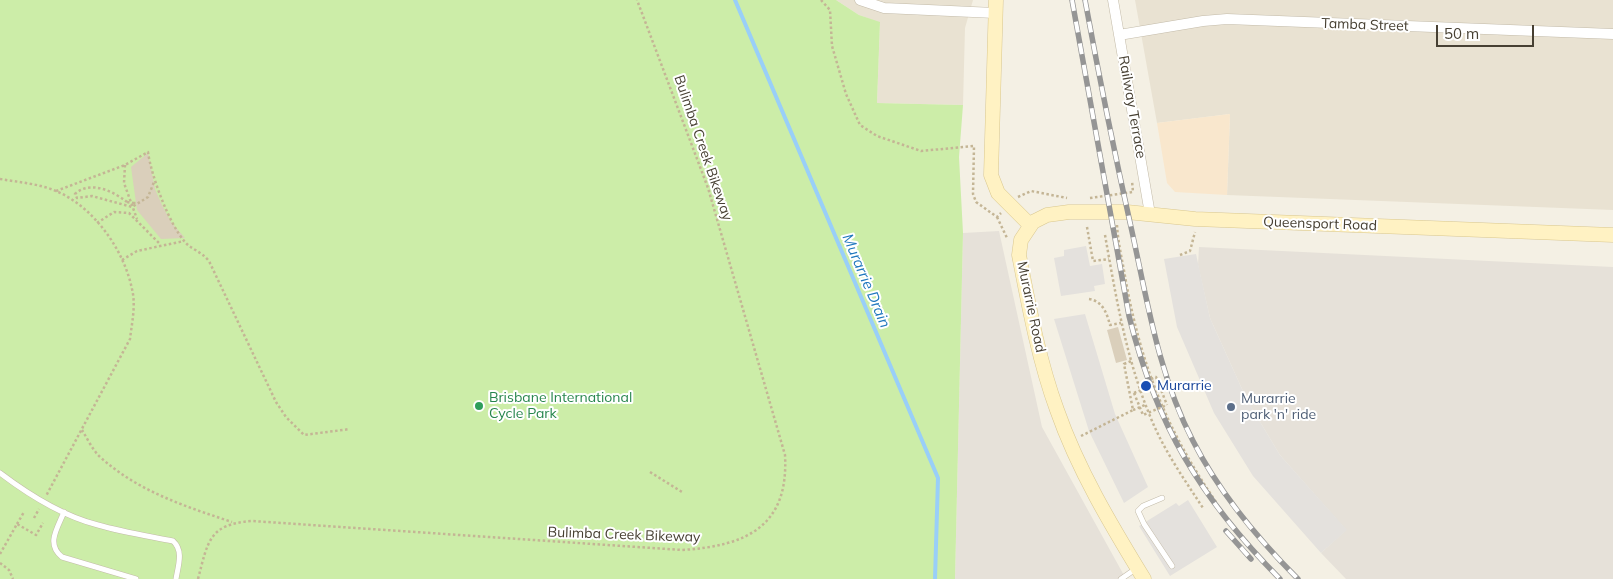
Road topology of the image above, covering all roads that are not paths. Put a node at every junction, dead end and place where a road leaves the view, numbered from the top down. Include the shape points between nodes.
1 (860, 0) edge
2 (1112, 0) edge
3 (996, 7) edge
4 (1613, 34) edge
5 (1119, 35) junction
6 (1150, 214) junction
7 (1030, 225) junction
8 (1613, 235) edge
9 (0, 473) edge
10 (1162, 498) dead end
11 (64, 512) junction
12 (1172, 566) dead end
13 (1140, 574) edge
14 (136, 579) edge
15 (176, 579) edge
16 (1121, 579) edge

1 - 3 street via 884,8
2 - 5 street, Railway Terrace
3 - 7 street via 991,175 998,194
4 - 5 street, Tamba Street via 1227,19 1203,20
5 - 6 street, Railway Terrace
6 - 7 street, Queensport Road via 1104,211 1057,213
6 - 8 street, Queensport Road via 1195,219
7 - 13 street, Murarrie Road via 1019,250 1041,355 1057,410 1080,465
9 - 11 lane via 27,494
10 - 12 lane via 1138,511
11 - 14 lane via 52,545 56,552 62,557
11 - 15 lane via 96,525 172,541 177,545 180,556
13 - 16 lane

